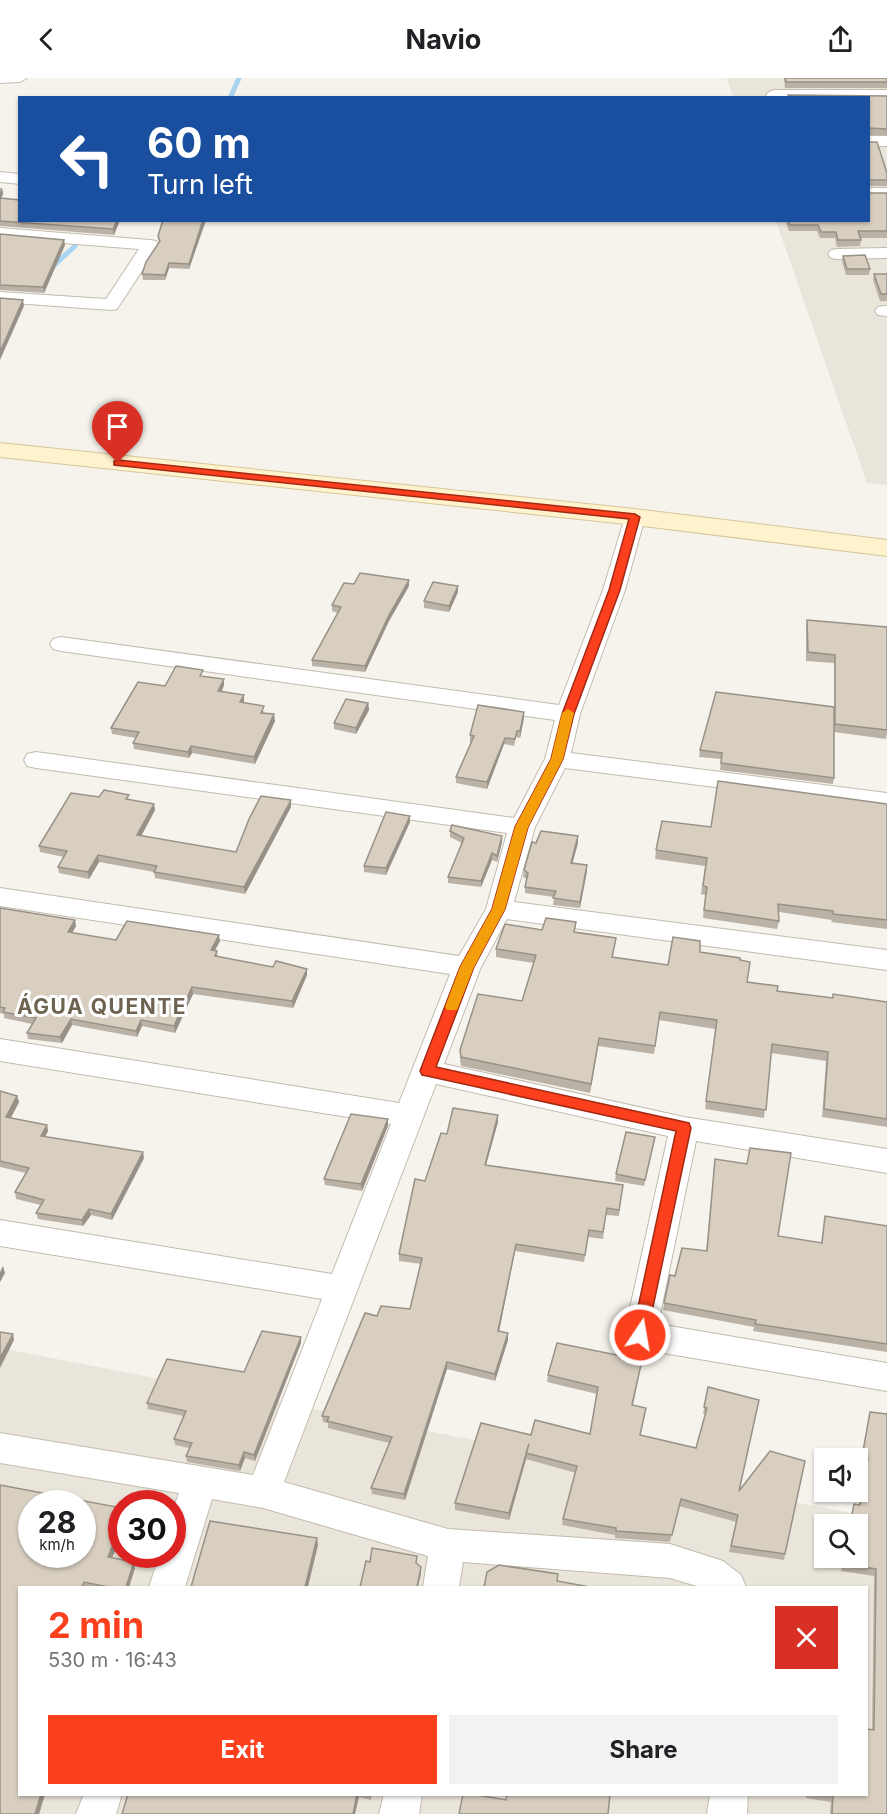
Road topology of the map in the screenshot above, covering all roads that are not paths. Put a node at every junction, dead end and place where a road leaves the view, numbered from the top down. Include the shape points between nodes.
1 (20, 78) edge
2 (0, 79) edge
3 (774, 95) dead end
4 (887, 95) edge
5 (870, 141) edge
6 (887, 141) edge
7 (0, 177) edge
8 (18, 179) edge
9 (870, 193) edge
10 (887, 193) edge
11 (0, 233) edge
12 (887, 253) edge
13 (837, 254) dead end
14 (0, 297) edge
15 (0, 450) edge
16 (635, 517) junction
17 (887, 548) edge
18 (61, 644) dead end
19 (568, 714) junction
20 (557, 759) junction
21 (36, 760) dead end
22 (887, 801) edge
23 (522, 827) junction
24 (0, 897) edge
25 (499, 909) junction
26 (887, 960) edge
27 (467, 967) junction
28 (0, 1050) edge
29 (427, 1071) junction
30 (409, 1116) junction
31 (684, 1128) junction
32 (887, 1161) edge
33 (0, 1233) edge
34 (341, 1289) junction
35 (887, 1377) edge
36 (0, 1448) edge
37 (200, 1481) junction
38 (263, 1492) junction
39 (448, 1545) junction
40 (167, 1586) edge
41 (441, 1586) edge
42 (727, 1586) edge
43 (102, 1796) edge
44 (403, 1796) edge
45 (729, 1796) edge
46 (96, 1814) edge
47 (399, 1814) edge
48 (727, 1814) edge

1 - 2 street
3 - 4 street
5 - 6 street
7 - 8 street
9 - 10 street
11 - 14 street via 150,245 111,305
12 - 13 street
15 - 16 main road
16 - 17 main road
16 - 19 street via 614,590
18 - 19 street
19 - 20 street
20 - 22 street
20 - 23 street
21 - 23 street
23 - 25 street
24 - 27 street
25 - 26 street
25 - 27 street
27 - 29 street
28 - 30 street
29 - 30 street
29 - 31 street
30 - 34 street
31 - 32 street
31 - 35 street via 640,1335
33 - 34 street
34 - 38 street
36 - 37 street
37 - 38 street
37 - 40 street
38 - 39 street
39 - 41 street
39 - 42 street via 670,1561 710,1573
43 - 46 street
44 - 47 street
45 - 48 street

